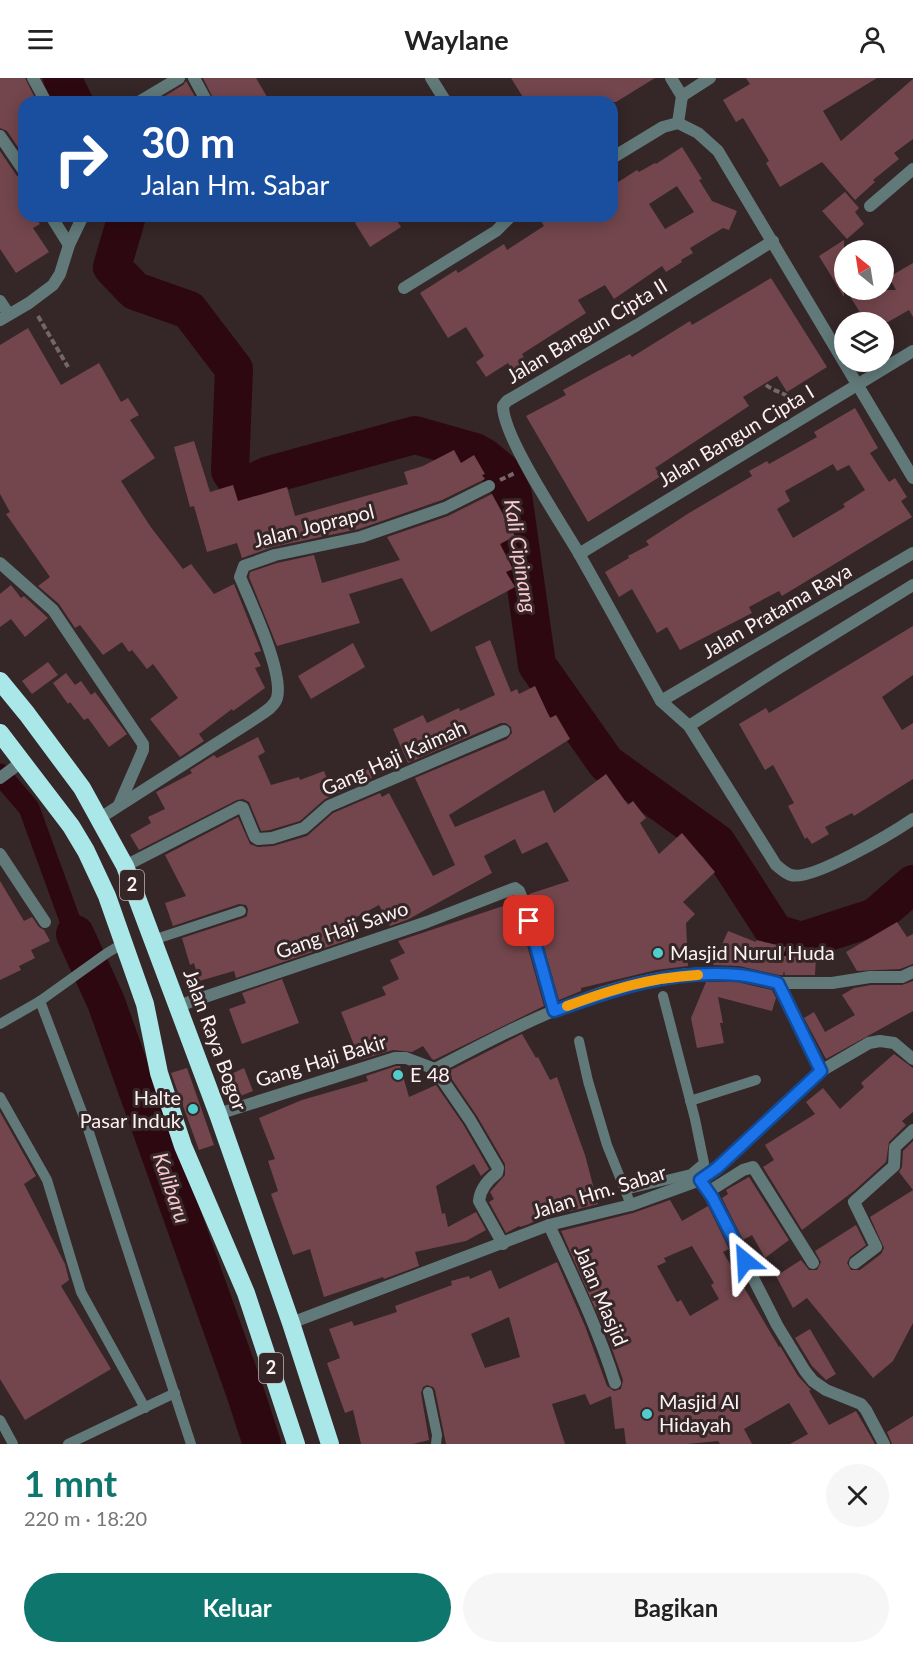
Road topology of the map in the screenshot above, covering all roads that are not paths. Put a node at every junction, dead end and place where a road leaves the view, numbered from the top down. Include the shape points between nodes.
1 (33, 78) edge
2 (179, 78) edge
3 (194, 78) edge
4 (671, 78) edge
5 (710, 78) edge
6 (436, 80) edge
7 (43, 96) edge
8 (149, 96) edge
9 (204, 96) edge
10 (443, 96) edge
11 (682, 96) junction
12 (678, 123) junction
13 (0, 136) edge
14 (618, 154) edge
15 (18, 162) edge
16 (913, 169) edge
17 (870, 206) dead end
18 (55, 222) edge
19 (80, 222) edge
20 (505, 222) edge
21 (773, 240) junction
22 (69, 245) junction
23 (404, 288) dead end
24 (0, 301) edge
25 (4, 317) edge
26 (913, 351) edge
27 (858, 385) junction
28 (913, 478) edge
29 (489, 486) dead end
30 (913, 553) edge
31 (579, 554) junction
32 (2, 570) edge
33 (913, 585) edge
34 (0, 681) edge
35 (661, 701) junction
36 (690, 726) junction
37 (504, 731) dead end
38 (0, 733) edge
39 (19, 764) junction
40 (0, 778) edge
41 (118, 805) junction
42 (100, 818) junction
43 (913, 819) edge
44 (0, 854) edge
45 (125, 866) junction
46 (241, 911) dead end
47 (45, 922) dead end
48 (153, 940) junction
49 (124, 943) junction
50 (913, 972) edge
51 (778, 983) junction
52 (663, 996) dead end
53 (40, 1001) junction
54 (178, 1006) junction
55 (554, 1011) junction
56 (0, 1024) edge
57 (579, 1041) dead end
58 (913, 1059) edge
59 (435, 1069) junction
60 (821, 1071) junction
61 (756, 1080) dead end
62 (0, 1097) edge
63 (690, 1101) junction
64 (218, 1114) junction
65 (913, 1130) edge
66 (700, 1180) junction
67 (625, 1190) junction
68 (708, 1192) junction
69 (631, 1205) junction
70 (549, 1225) junction
71 (503, 1244) junction
72 (813, 1263) dead end
73 (855, 1263) dead end
74 (291, 1323) junction
75 (615, 1383) dead end
76 (428, 1392) dead end
77 (175, 1393) junction
78 (145, 1408) junction
79 (0, 1420) edge
80 (14, 1444) edge
81 (68, 1444) edge
82 (191, 1444) edge
83 (296, 1444) edge
84 (330, 1444) edge
85 (436, 1444) edge
86 (884, 1444) edge

1 - 7 street
2 - 8 street
3 - 9 street
4 - 11 street
5 - 11 street
6 - 10 street
11 - 12 street
12 - 14 street via 663,127
12 - 21 street via 698,133 718,151
13 - 15 street
16 - 17 street
18 - 22 street
19 - 22 street
20 - 23 street
21 - 27 street
21 - 31 street, Jalan Bangun Cipta II via 503,406 507,427
22 - 25 street via 57,279 49,289
24 - 25 street
26 - 27 street, Jalan Bangun Cipta I
27 - 28 street
27 - 31 street, Jalan Bangun Cipta I
29 - 41 street, Jalan Joprapol via 445,508 361,537 274,555 244,566 240,578 277,676 274,704 244,727
30 - 35 street, Jalan Pratama Raya
31 - 35 street
32 - 41 street via 52,610 142,744 143,750
33 - 36 street
34 - 42 highway, Jalan Raya Bogor / 2 via 82,788
35 - 36 street
36 - 43 street via 776,865 791,876 808,875
37 - 45 street, Gang Haji Kaimah via 329,806 304,828 258,839 240,807
38 - 39 highway, 2
39 - 40 street
39 - 49 highway, 2 via 86,850
41 - 42 street, Jalan Joprapol
42 - 45 highway, Jalan Raya Bogor / 2
44 - 47 street
45 - 48 highway, Jalan Raya Bogor / 2
46 - 48 lane
48 - 54 highway, Jalan Raya Bogor / 2
49 - 53 lane
49 - 83 highway, 2 via 145,1004 159,1073 183,1146 246,1293
50 - 51 street via 902,977 832,983
51 - 55 street via 739,975 677,976 630,984
51 - 60 street
52 - 63 lane
53 - 56 lane
53 - 77 lane via 85,1120
54 - 55 street, Gang Haji Sawo via 516,888
54 - 64 highway, Jalan Raya Bogor / 2
55 - 59 street
57 - 67 lane via 607,1145
58 - 60 street, Jalan Hm. Sabar via 894,1043 869,1042
59 - 64 street, Gang Haji Bakir via 395,1058
59 - 71 street via 498,1168 479,1201
60 - 66 street, Jalan Hm. Sabar
61 - 63 lane
62 - 78 lane via 48,1180 81,1292
63 - 67 lane via 704,1163 691,1174
64 - 74 highway, Jalan Raya Bogor / 2
65 - 73 street via 895,1147 894,1166 854,1202 876,1247
66 - 68 street
66 - 69 street, Jalan Hm. Sabar
67 - 69 lane
68 - 72 street via 753,1167
68 - 86 street via 805,1371 826,1390 861,1404
69 - 70 street, Jalan Hm. Sabar
70 - 71 street, Jalan Hm. Sabar
70 - 75 street, Jalan Masjid via 590,1314
71 - 74 street, Jalan Hm. Sabar
74 - 84 highway, Jalan Raya Bogor / 2
76 - 85 lane
77 - 78 lane
77 - 82 lane
78 - 81 lane
79 - 80 lane

